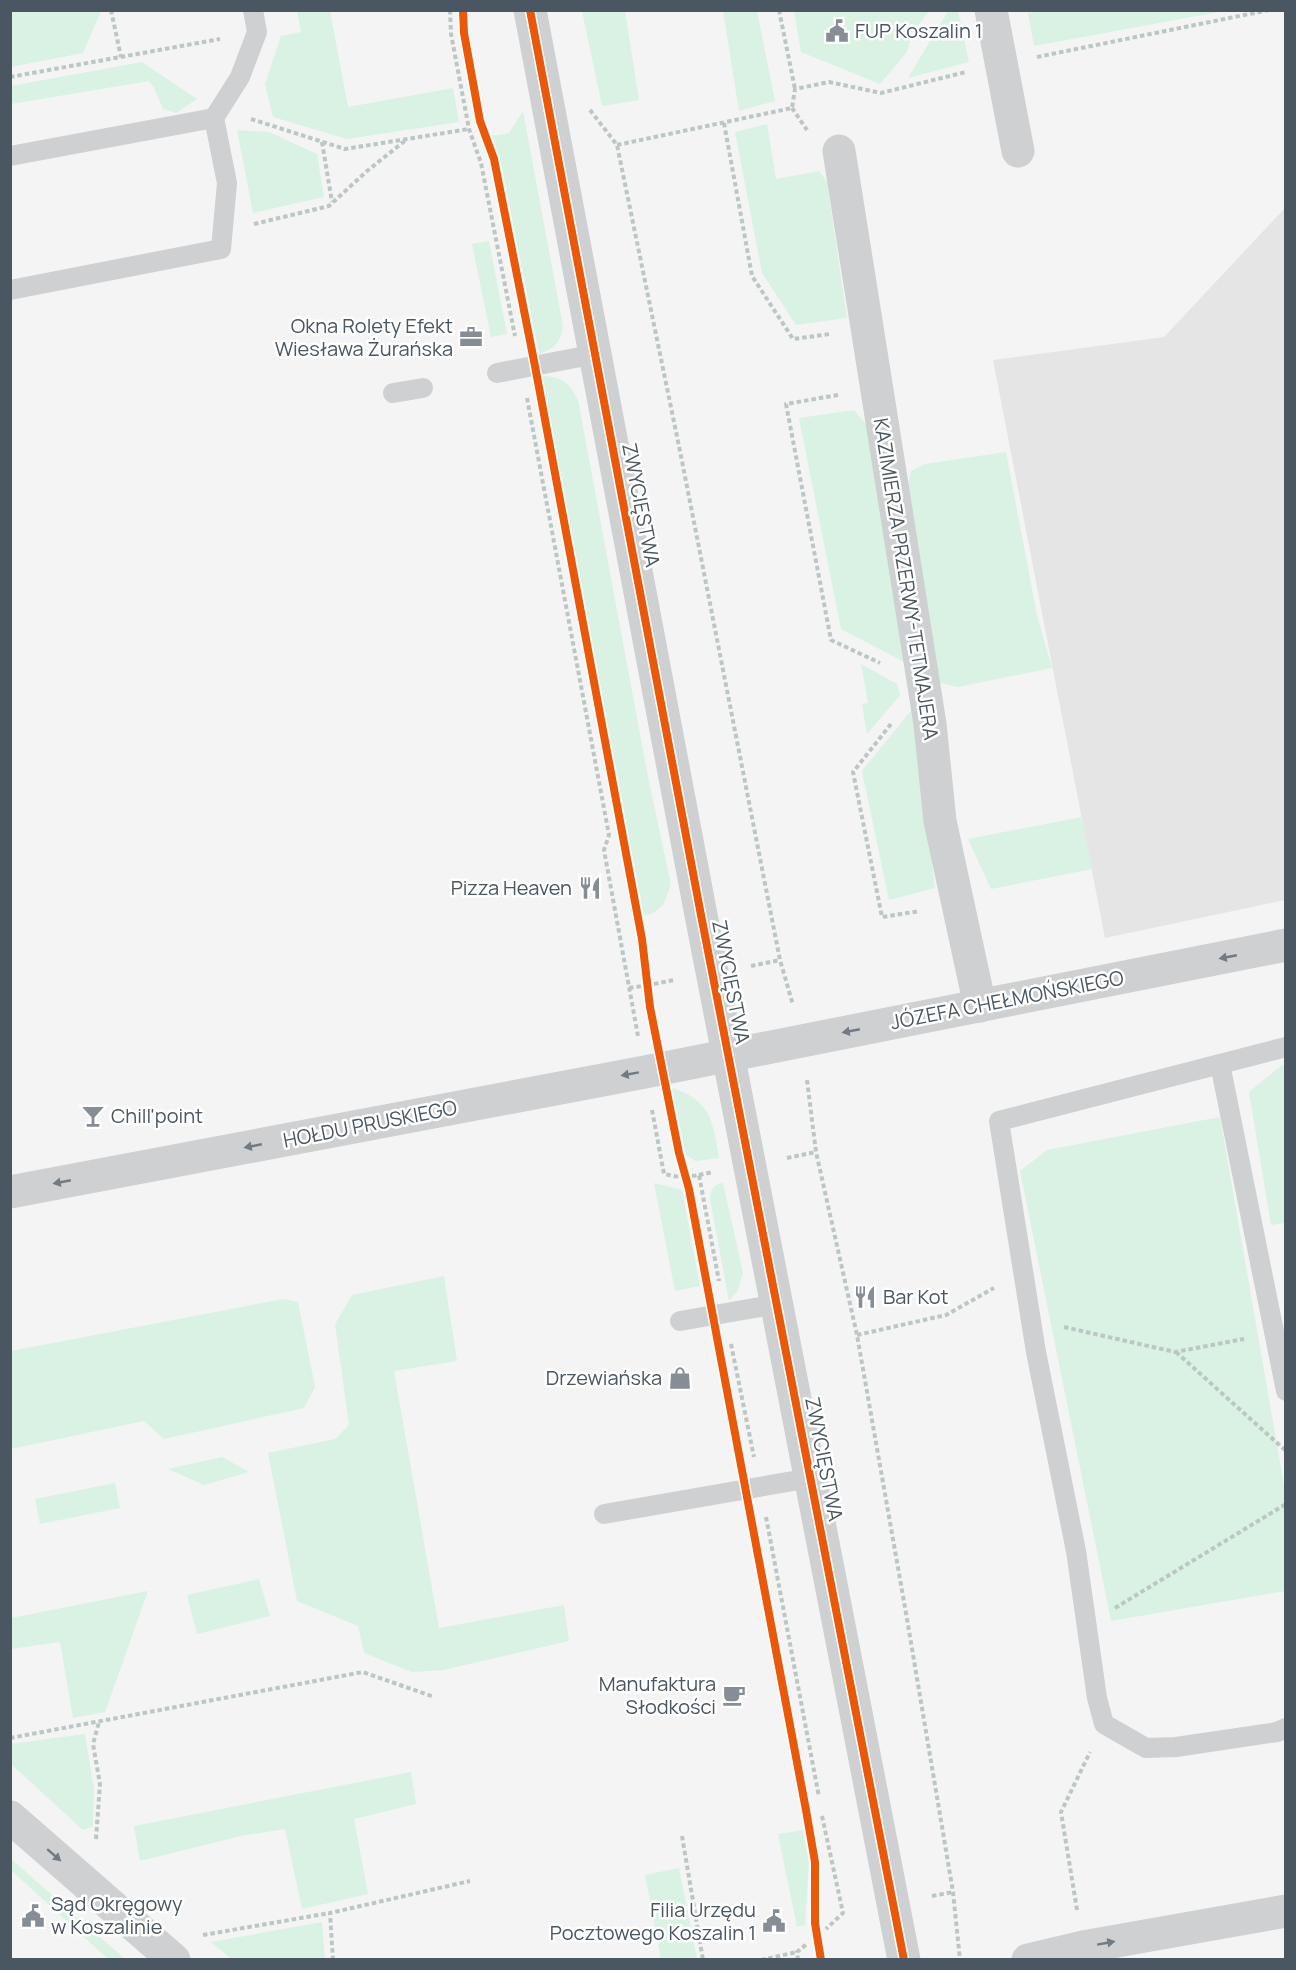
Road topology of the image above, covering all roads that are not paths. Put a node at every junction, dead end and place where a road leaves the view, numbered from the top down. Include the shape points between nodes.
1 (253, 10) edge
2 (530, 10) edge
3 (991, 10) edge
4 (214, 118) junction
5 (839, 151) dead end
6 (1018, 151) dead end
7 (10, 156) edge
8 (10, 290) edge
9 (596, 354) junction
10 (497, 373) dead end
11 (423, 388) dead end
12 (393, 393) dead end
13 (1286, 945) edge
14 (980, 1006) junction
15 (1286, 1047) edge
16 (729, 1054) junction
17 (1220, 1064) junction
18 (10, 1192) edge
19 (777, 1304) junction
20 (680, 1321) dead end
21 (1286, 1391) edge
22 (810, 1478) junction
23 (604, 1514) dead end
24 (1286, 1728) edge
25 (10, 1817) edge
26 (1286, 1911) edge
27 (183, 1948) edge
28 (904, 1959) edge
29 (1028, 1959) edge

1 - 4 lane via 257,32 240,77
2 - 9 street, ZWYCIĘSTWA
3 - 6 street
4 - 7 lane
4 - 8 lane via 227,183 221,249
5 - 14 street, KAZIMIERZA PRZERWY-TETMAJERA via 923,682 940,821
9 - 10 lane
9 - 16 street, ZWYCIĘSTWA
11 - 12 lane
13 -> 14 street, JÓZEFA CHEŁMOŃSKIEGO
14 -> 16 street, JÓZEFA CHEŁMOŃSKIEGO
15 - 17 lane
16 -> 18 street, HOŁDU PRUSKIEGO
16 - 19 street, ZWYCIĘSTWA
17 - 21 lane
17 - 24 lane via 999,1121 1104,1724 1146,1748 1176,1748
19 - 20 lane
19 - 22 street, ZWYCIĘSTWA
22 - 23 lane
22 - 28 street, ZWYCIĘSTWA
25 -> 27 street
29 -> 26 street

